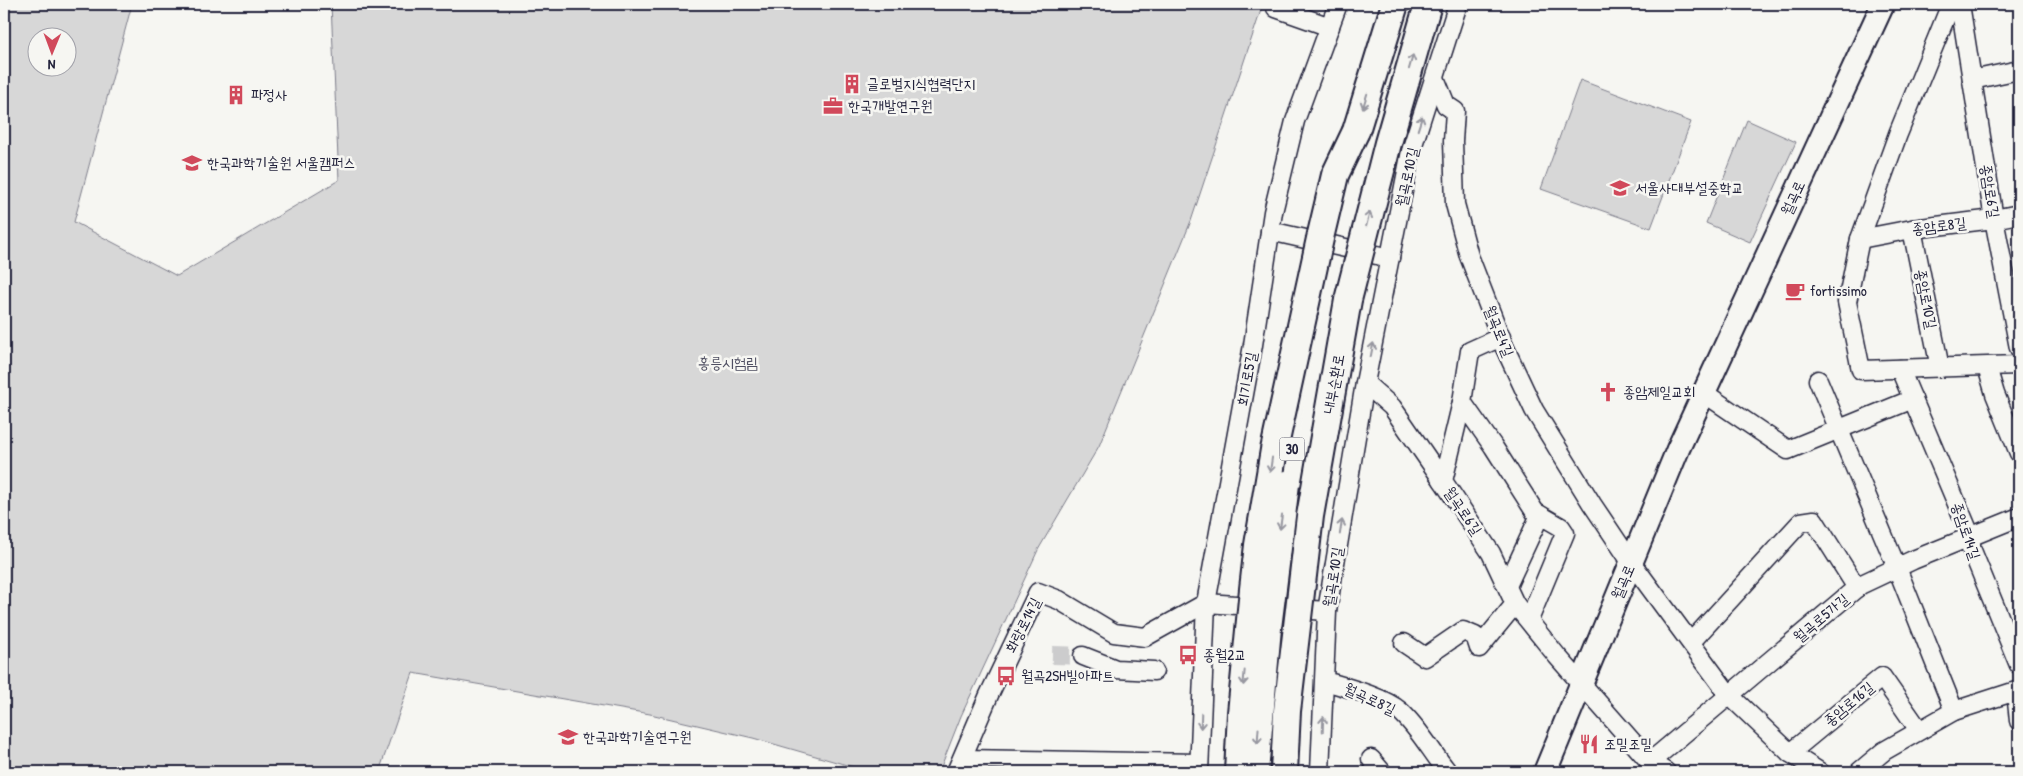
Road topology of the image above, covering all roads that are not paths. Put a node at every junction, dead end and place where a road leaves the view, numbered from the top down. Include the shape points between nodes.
1 (1338, 4) edge
2 (1395, 4) edge
3 (1428, 4) edge
4 (1458, 4) edge
5 (1883, 4) edge
6 (1950, 4) edge
7 (1960, 4) edge
8 (1276, 8) dead end
9 (1330, 27) junction
10 (2019, 70) edge
11 (1435, 78) junction
12 (1972, 80) junction
13 (1356, 130) junction
14 (2019, 214) edge
15 (1994, 219) junction
16 (1912, 229) junction
17 (1270, 231) junction
18 (1860, 239) junction
19 (1390, 258) junction
20 (1348, 300) junction
21 (1501, 338) junction
22 (2019, 348) edge
23 (2019, 365) edge
24 (1988, 367) junction
25 (1940, 368) junction
26 (1900, 369) junction
27 (1818, 380) dead end
28 (1365, 384) junction
29 (1704, 393) junction
30 (1913, 399) junction
31 (1462, 402) junction
32 (1839, 430) junction
33 (2019, 453) edge
34 (1443, 481) junction
35 (1540, 515) junction
36 (2019, 517) edge
37 (1971, 537) junction
38 (1631, 562) junction
39 (1897, 568) junction
40 (1507, 586) junction
41 (1857, 588) junction
42 (1206, 603) junction
43 (1515, 604) junction
44 (1328, 611) junction
45 (1529, 620) junction
46 (1690, 642) junction
47 (1404, 643) dead end
48 (1084, 656) tunnel mouth
49 (2019, 665) edge
50 (1154, 671) dead end
51 (1324, 681) junction
52 (1582, 682) junction
53 (2017, 691) edge
54 (1729, 694) junction
55 (1954, 711) junction
56 (2019, 721) edge
57 (1920, 730) junction
58 (1790, 753) junction
59 (1650, 762) junction
60 (959, 766) edge
61 (1199, 767) edge
62 (1551, 770) edge
63 (1238, 772) edge
64 (1255, 772) edge
65 (1284, 772) edge
66 (1300, 772) edge
67 (1320, 772) edge
68 (1448, 772) edge
69 (1666, 772) edge
70 (1820, 772) edge
71 (1859, 772) edge

1 - 9 street, 회기로5길
2 -> 13 highway, 내부순환로 / 30
20 -> 3 highway, 내부순환로 / 30, bridge
4 - 11 street, 월곡로10길
5 - 29 main road, 월곡로
6 - 18 street
7 - 12 street, 종암로6길
8 - 9 street
9 - 17 street, 회기로5길 via 1295,121
10 - 12 street
19 -> 11 street, 월곡로10길 via 1411,151
11 - 21 street, 월곡로4길 via 1446,105 1455,111 1455,204 1469,256
12 - 15 street, 종암로6길
13 -> 63 highway, bridge via 1335,175 1274,450 1253,589
13 -> 64 highway, 내부순환로 / 30, bridge via 1311,341 1286,485 1268,628
14 - 15 street, 종암로8길
15 - 16 street, 종암로8길
15 - 22 street, 종암로6길
16 - 18 street, 종암로8길
16 - 25 street, 종암로10길
17 - 19 street, bridge
17 - 42 street, 회기로5길 via 1254,345
18 - 26 street via 1848,302 1861,370
28 -> 19 street, 월곡로10길
20 - 65 highway, 내부순환로 / 30, bridge via 1310,516
20 - 66 highway, bridge via 1323,513 1322,564 1306,689
21 - 31 street, 월곡로6길 via 1470,351
21 - 38 street, 월곡로4길 via 1534,410
23 - 24 street
24 - 25 street
24 - 33 street via 1995,394
25 - 26 street
26 - 30 street, 종암로14길
27 - 32 street
28 - 34 street via 1392,407
44 -> 28 street, 월곡로10길
29 - 32 street via 1788,450
29 - 38 main road, 월곡로
30 - 32 street
30 - 37 street, 종암로14길
31 - 34 street, 월곡로6길
31 - 35 street
32 - 39 street
34 - 40 street, 월곡로6길 via 1491,554
35 - 40 street
35 - 45 street via 1561,527 1565,534
36 - 37 street, 월곡로5가길
37 - 39 street, 월곡로5가길
37 - 49 street, 종암로14길 via 1971,548
38 - 46 street
38 - 52 main road, 월곡로
39 - 41 street, 월곡로5가길
39 - 55 street
40 - 43 street, 월곡로6길
41 - 46 street via 1814,520 1801,522
41 - 54 street, 월곡로5가길
42 - 44 street
42 - 60 street, 화랑로14길 via 1145,637 1114,633 1059,600 1038,592
42 -> 61 street, 회기로5길
43 - 45 street, 월곡로6길
43 - 47 street via 1479,648 1475,636 1463,630 1425,657
44 - 51 street, 월곡로10길
45 - 52 street, 월곡로6길
46 - 54 street
48 - 50 street via 1116,668
67 -> 51 street, 월곡로10길
51 - 68 street, 월곡로8길 via 1359,691 1399,710
52 - 59 street, 월곡로6길
52 - 62 main road, 월곡로
53 - 55 street
53 - 56 street
54 - 58 street
54 - 59 street, 월곡로5가길
55 - 57 street
57 - 58 street, 종암로16길 via 1882,677
57 - 71 street via 1884,751
58 - 70 street
59 - 69 street, 월곡로6길
60 - 61 street, 회기로5길

